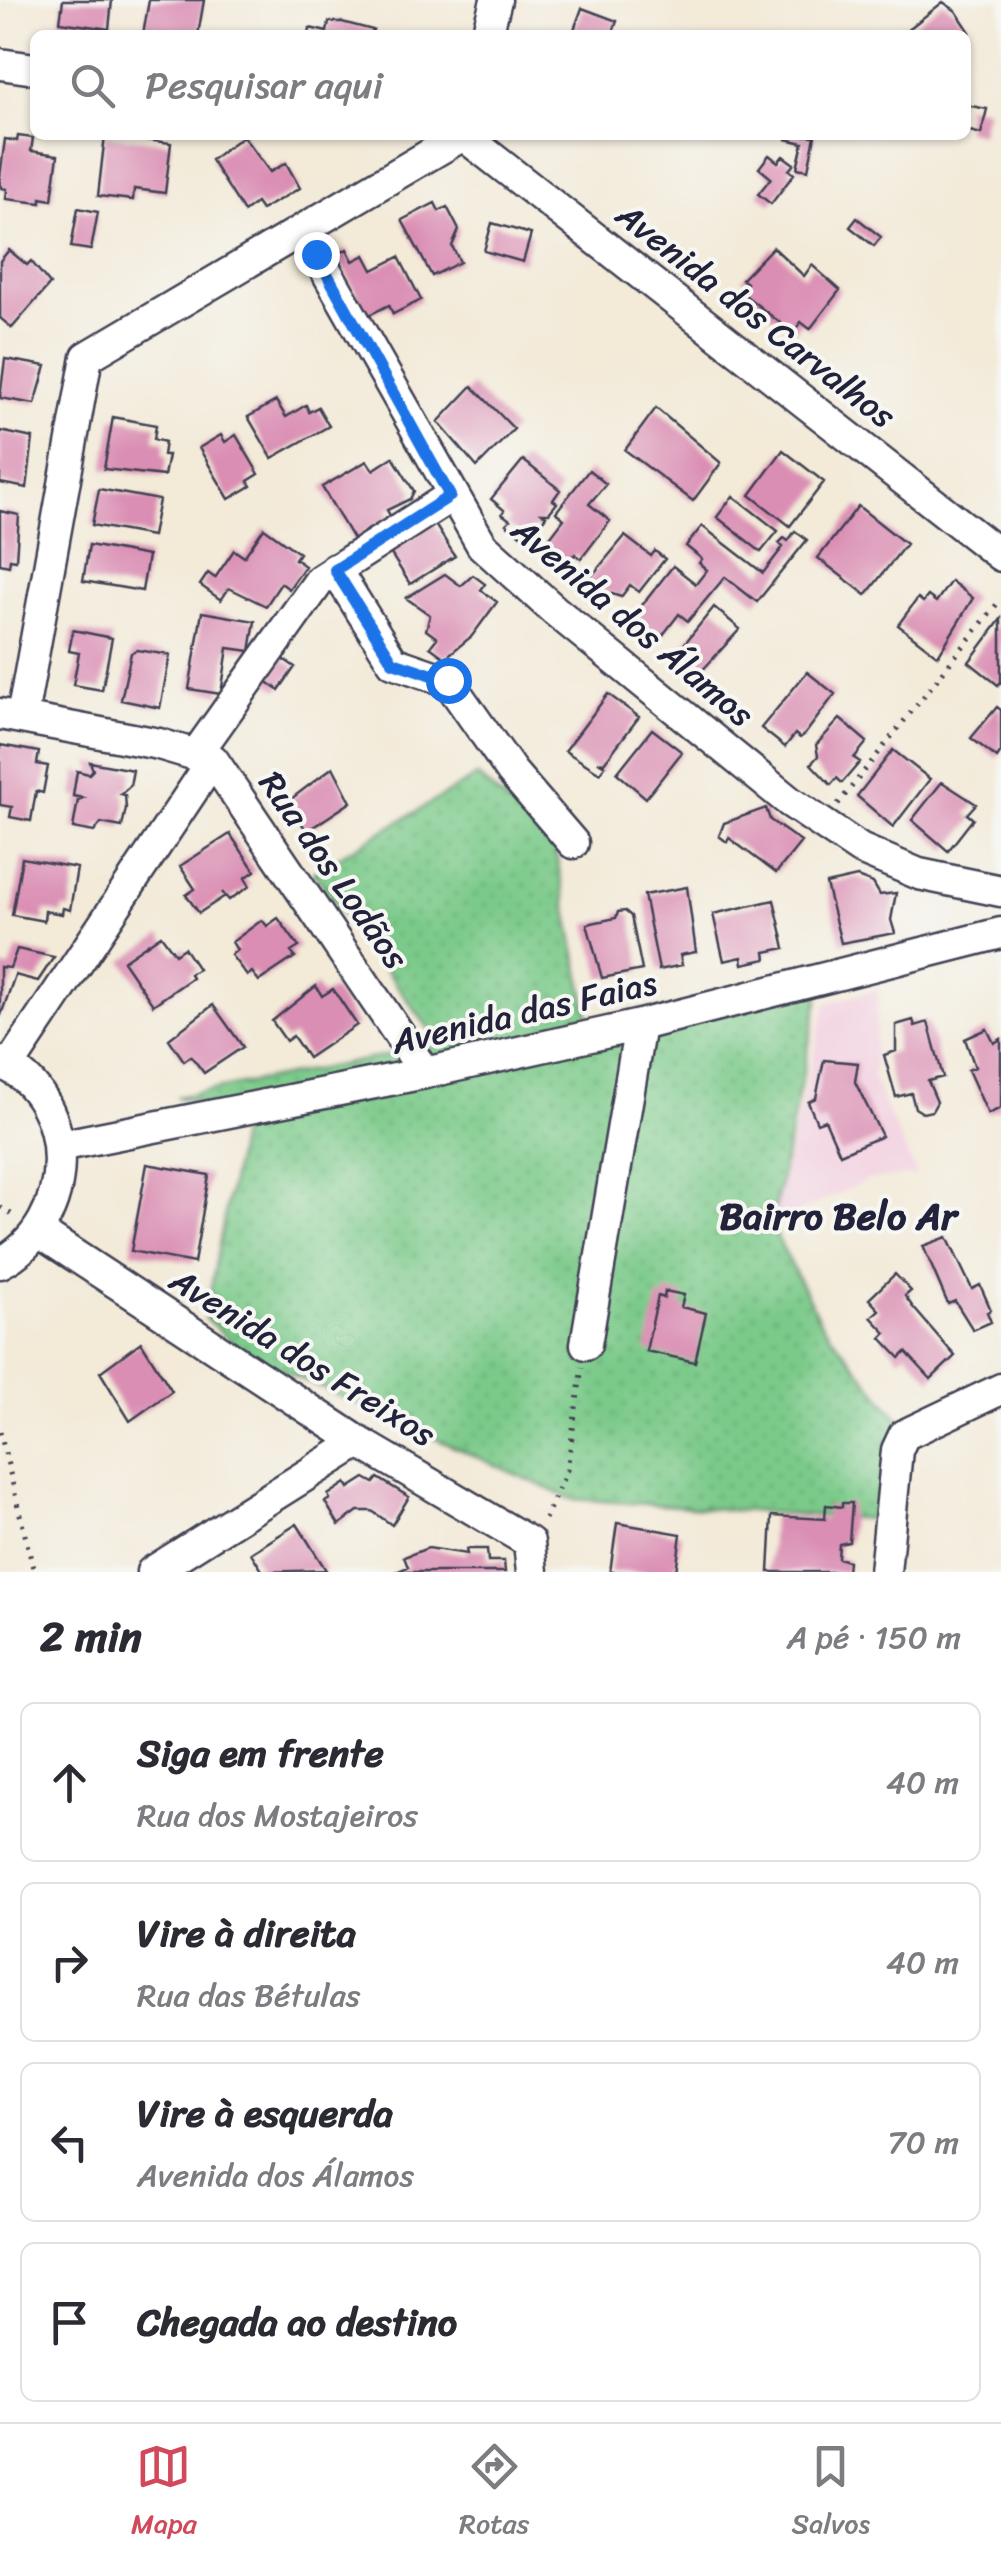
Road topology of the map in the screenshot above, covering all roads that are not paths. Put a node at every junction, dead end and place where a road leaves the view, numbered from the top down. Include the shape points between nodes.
1 (496, 0) edge
2 (488, 30) edge
3 (0, 64) edge
4 (30, 68) edge
5 (455, 140) edge
6 (469, 140) edge
7 (304, 230) junction
8 (450, 496) junction
9 (1001, 556) edge
10 (335, 570) junction
11 (11, 715) edge
12 (205, 756) junction
13 (573, 843) dead end
14 (1001, 890) edge
15 (1001, 932) edge
16 (640, 1025) junction
17 (4, 1064) edge
18 (425, 1074) junction
19 (60, 1146) junction
20 (39, 1232) junction
21 (0, 1264) edge
22 (586, 1344) road end
23 (1001, 1389) edge
24 (359, 1442) junction
25 (531, 1557) edge
26 (152, 1572) edge
27 (885, 1572) edge

1 - 2 street
3 - 4 street
5 - 7 street
6 - 9 street, Avenida dos Carvalhos
7 - 8 street, Avenida dos Álamos
7 - 11 street via 87,357
8 - 10 street
8 - 14 street, Avenida dos Álamos via 482,545 554,610 822,824 919,874
10 - 12 street via 320,580
10 - 13 street via 393,662 448,680 512,772
11 - 12 street
12 - 17 street
12 - 18 street, Rua dos Lodãos
15 - 16 street, Avenida das Faias
16 - 18 street, Avenida das Faias
16 - 22 street
17 - 19 street via 34,1090
18 - 19 street, Avenida das Faias
19 - 20 street via 60,1178
20 - 21 street
20 - 24 street, Avenida dos Freixos
23 - 27 street via 904,1434
24 - 25 street, Avenida dos Freixos
24 - 26 street

